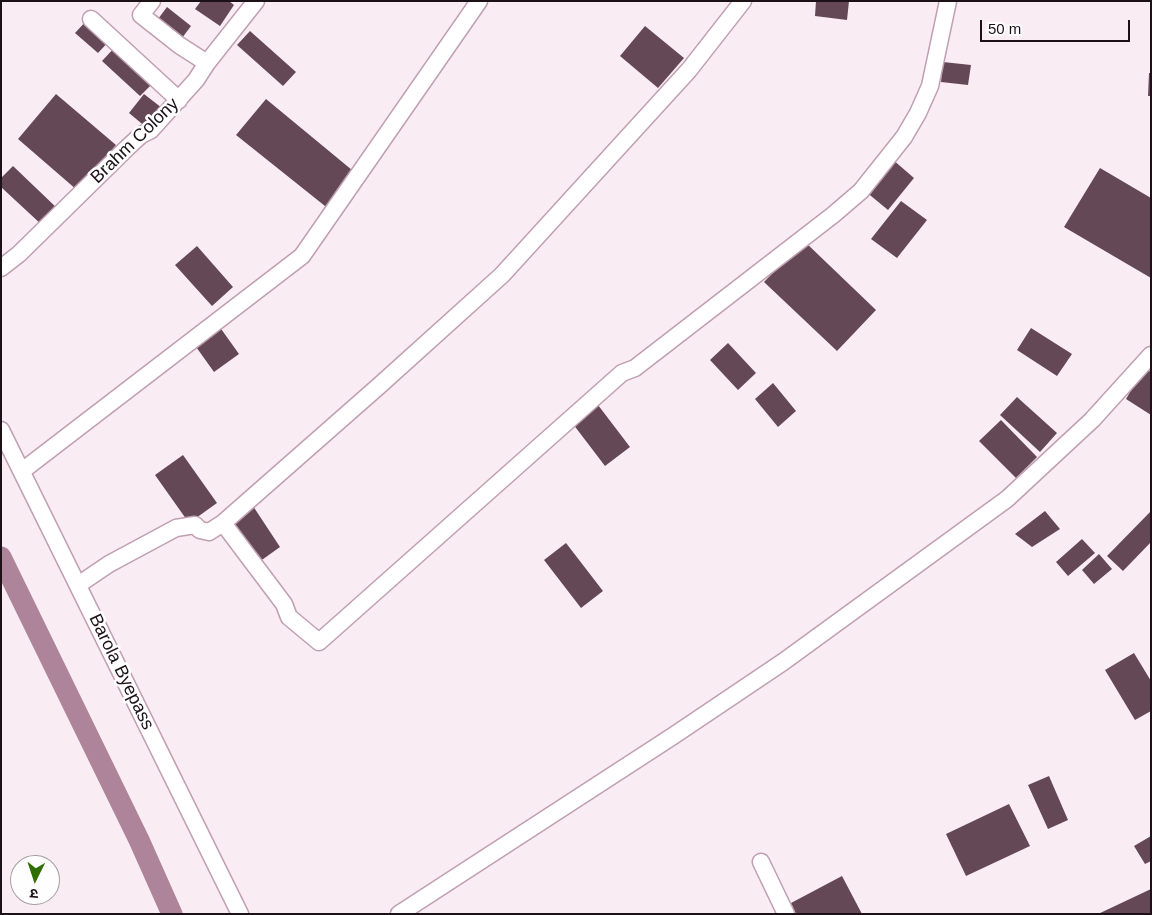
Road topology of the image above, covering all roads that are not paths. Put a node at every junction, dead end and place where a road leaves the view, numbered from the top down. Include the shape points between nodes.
1 (152, 1) edge
2 (256, 1) edge
3 (479, 1) edge
4 (743, 1) edge
5 (948, 1) edge
6 (90, 19) dead end
7 (207, 63) junction
8 (179, 100) junction
9 (1, 268) edge
10 (1151, 355) edge
11 (1, 430) edge
12 (22, 471) junction
13 (224, 523) junction
14 (78, 585) junction
15 (761, 862) dead end
16 (240, 914) edge
17 (399, 914) edge
18 (786, 914) edge

1 - 7 street via 141,15
2 - 7 street, Brahm Colony
3 - 12 street via 302,256
4 - 13 street via 689,70 502,275
5 - 13 street via 930,86 918,113 904,138 861,190 635,368 622,373 319,642 289,617 284,604
6 - 8 street
7 - 8 street, Brahm Colony
8 - 9 street, Brahm Colony via 151,130 141,135
10 - 17 street via 1092,420 1007,499 784,662
11 - 12 street, Barola Byepass
12 - 14 street, Barola Byepass
13 - 14 street via 209,532 195,525 176,528 109,564
14 - 16 street, Barola Byepass
15 - 18 street

